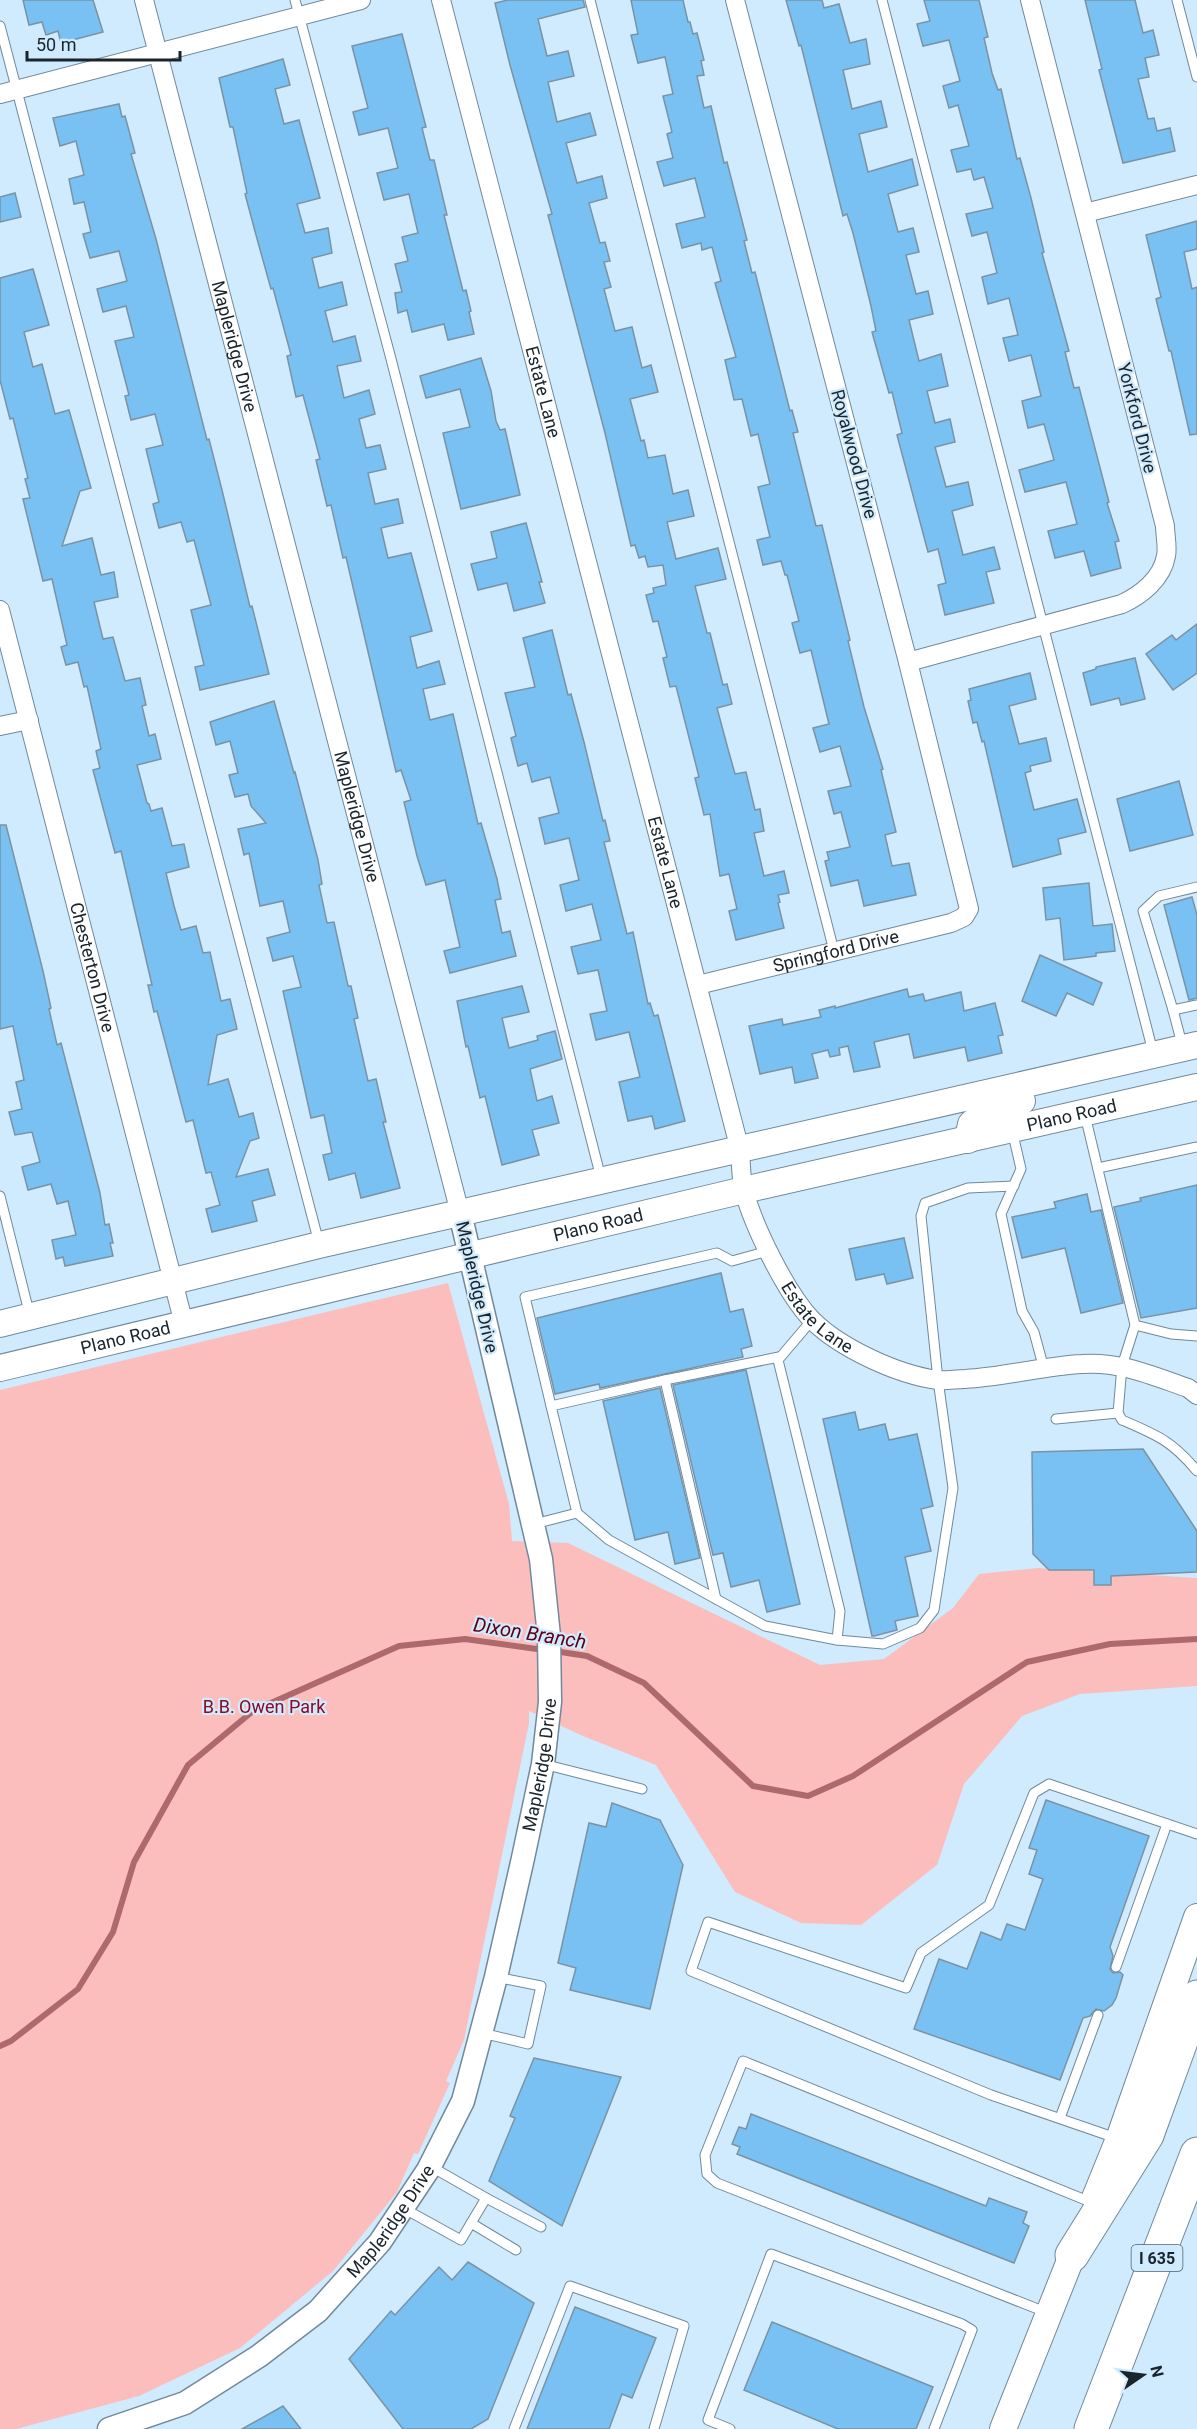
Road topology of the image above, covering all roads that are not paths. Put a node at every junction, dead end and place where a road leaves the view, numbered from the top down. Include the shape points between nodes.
1 (144, 0) edge
2 (361, 0) edge
3 (441, 0) edge
4 (591, 0) edge
5 (735, 0) edge
6 (882, 0) edge
7 (1030, 0) edge
8 (1177, 0) edge
9 (297, 8) edge
10 (0, 26) edge
11 (158, 54) junction
12 (1197, 76) edge
13 (8, 92) edge
14 (1197, 184) edge
15 (1085, 213) junction
16 (0, 610) edge
17 (1044, 625) junction
18 (908, 662) junction
19 (29, 720) junction
20 (0, 726) edge
21 (1197, 887) edge
22 (969, 909) joint
23 (834, 951) junction
24 (698, 985) junction
25 (1197, 1005) edge
26 (1173, 1010) junction
27 (1190, 1047) edge
28 (1154, 1055) junction
29 (1032, 1083) junction
30 (1197, 1087) edge
31 (1085, 1113) junction
32 (1012, 1130) junction
33 (968, 1140) junction
34 (1197, 1147) edge
35 (740, 1150) junction
36 (1098, 1168) junction
37 (602, 1180) junction
38 (1014, 1186) junction
39 (744, 1191) junction
40 (0, 1196) edge
41 (459, 1213) junction
42 (319, 1245) junction
43 (768, 1251) junction
44 (470, 1256) junction
45 (173, 1281) junction
46 (30, 1316) junction
47 (812, 1320) junction
48 (0, 1324) edge
49 (184, 1324) junction
50 (1135, 1325) junction
51 (1197, 1336) edge
52 (779, 1357) junction
53 (1122, 1366) junction
54 (0, 1368) edge
55 (1044, 1370) junction
56 (665, 1380) junction
57 (938, 1380) junction
58 (1197, 1395) edge
59 (551, 1406) junction
60 (1118, 1413) junction
61 (1056, 1419) dead end
62 (1197, 1471) edge
63 (576, 1513) junction
64 (534, 1524) junction
65 (716, 1599) junction
66 (837, 1641) junction
67 (543, 1764) junction
68 (642, 1790) dead end
69 (1167, 1824) junction
70 (1197, 1834) edge
71 (1197, 1917) edge
72 (1116, 1967) dead end
73 (496, 1977) junction
74 (1197, 1997) edge
75 (1098, 2015) dead end
76 (482, 2033) junction
77 (1060, 2118) junction
78 (1119, 2139) junction
79 (1197, 2154) edge
80 (430, 2166) junction
81 (486, 2198) junction
82 (1093, 2203) junction
83 (403, 2208) junction
84 (471, 2223) junction
85 (541, 2228) dead end
86 (516, 2250) dead end
87 (1072, 2255) junction
88 (1049, 2314) junction
89 (109, 2429) edge
90 (514, 2429) edge
91 (654, 2429) edge
92 (730, 2429) edge
93 (934, 2429) edge
94 (1004, 2429) edge
95 (1091, 2429) edge

1 - 11 street, Mapleridge Drive
2 - 9 street
3 - 24 street, Estate Lane
4 - 23 lane
5 - 18 street, Royalwood Drive
6 - 17 lane
7 - 15 street, Yorkford Drive
8 - 12 lane
9 - 11 street
9 - 37 lane
10 - 13 lane
11 - 13 street
11 - 41 street, Mapleridge Drive
13 - 42 lane
14 - 15 street
15 - 17 street, Yorkford Drive via 1165,526 1166,556 1157,576 1139,596
16 - 19 street, Chesterton Drive
17 - 18 street, Yorkford Drive
17 - 28 lane
18 - 22 street, Royalwood Drive
19 - 20 street
19 - 45 street, Chesterton Drive
21 - 26 lane via 1159,896 1143,911
22 - 23 street, Springford Drive via 964,917 951,923
23 - 24 street, Springford Drive
24 - 35 street, Estate Lane
25 - 26 lane
26 - 27 lane
27 - 28 main road
28 - 29 main road
29 - 33 main road via 1023,1101 982,1114 971,1124
29 - 35 main road
30 - 31 main road, Plano Road
31 - 32 main road, Plano Road
31 - 36 lane
32 - 33 main road, Plano Road
32 - 38 lane via 1021,1169
33 - 39 main road, Plano Road
34 - 36 lane
35 - 37 main road
35 - 39 street, Estate Lane
36 - 50 lane
37 - 41 main road
38 - 55 lane via 1002,1214 1022,1311 1034,1332
38 - 57 lane via 968,1188 925,1203 921,1216
39 - 43 street, Estate Lane
39 - 44 main road, Plano Road
40 - 46 lane
41 - 42 main road
41 - 44 street, Mapleridge Drive
42 - 45 main road
43 - 47 street, Estate Lane via 786,1285
43 - 59 lane via 732,1262 717,1253 525,1297
44 - 49 main road, Plano Road
44 - 64 street, Mapleridge Drive
45 - 46 main road
45 - 49 street, Chesterton Drive
46 - 48 main road
47 - 52 lane
47 - 57 street, Estate Lane via 869,1358
49 - 54 main road, Plano Road
50 - 51 lane
50 - 53 lane
52 - 56 lane
52 - 66 lane via 840,1611
53 - 55 street, Estate Lane via 1083,1364
53 - 58 street, Estate Lane via 1188,1388
53 - 60 lane
55 - 57 street, Estate Lane
56 - 59 lane
56 - 65 lane
57 - 66 lane via 953,1488 934,1610 920,1628 883,1644
59 - 63 lane
60 - 61 lane
60 - 62 lane via 1122,1420 1162,1438
63 - 64 lane
63 - 65 lane via 609,1540
64 - 67 street, Mapleridge Drive via 549,1636 550,1702
65 - 66 lane via 765,1626
67 - 68 lane
67 - 73 street, Mapleridge Drive
69 - 70 lane
69 - 72 lane
69 - 77 lane via 1050,1784 1034,1793 989,1905 921,1953 906,1988 708,1922 691,1971 991,2095
71 - 78 main road
73 - 76 street, Mapleridge Drive
73 - 76 lane via 541,1986 528,2044
74 - 87 highway via 1147,2135
75 - 77 lane
76 - 80 street, Mapleridge Drive via 463,2101
77 - 78 lane
78 - 82 main road
79 - 95 highway, I 635
80 - 81 lane
80 - 83 street, Mapleridge Drive
81 - 84 lane
81 - 85 lane
82 - 87 main road
82 - 88 lane via 743,2061 705,2155 707,2174 717,2183
83 - 84 lane via 461,2240
83 - 89 street, Mapleridge Drive via 380,2242 318,2311 259,2356 185,2403
84 - 86 lane
87 - 88 main road
88 - 94 main road
90 - 91 lane via 570,2286 684,2326
92 - 93 lane via 708,2420 771,2254 972,2330

